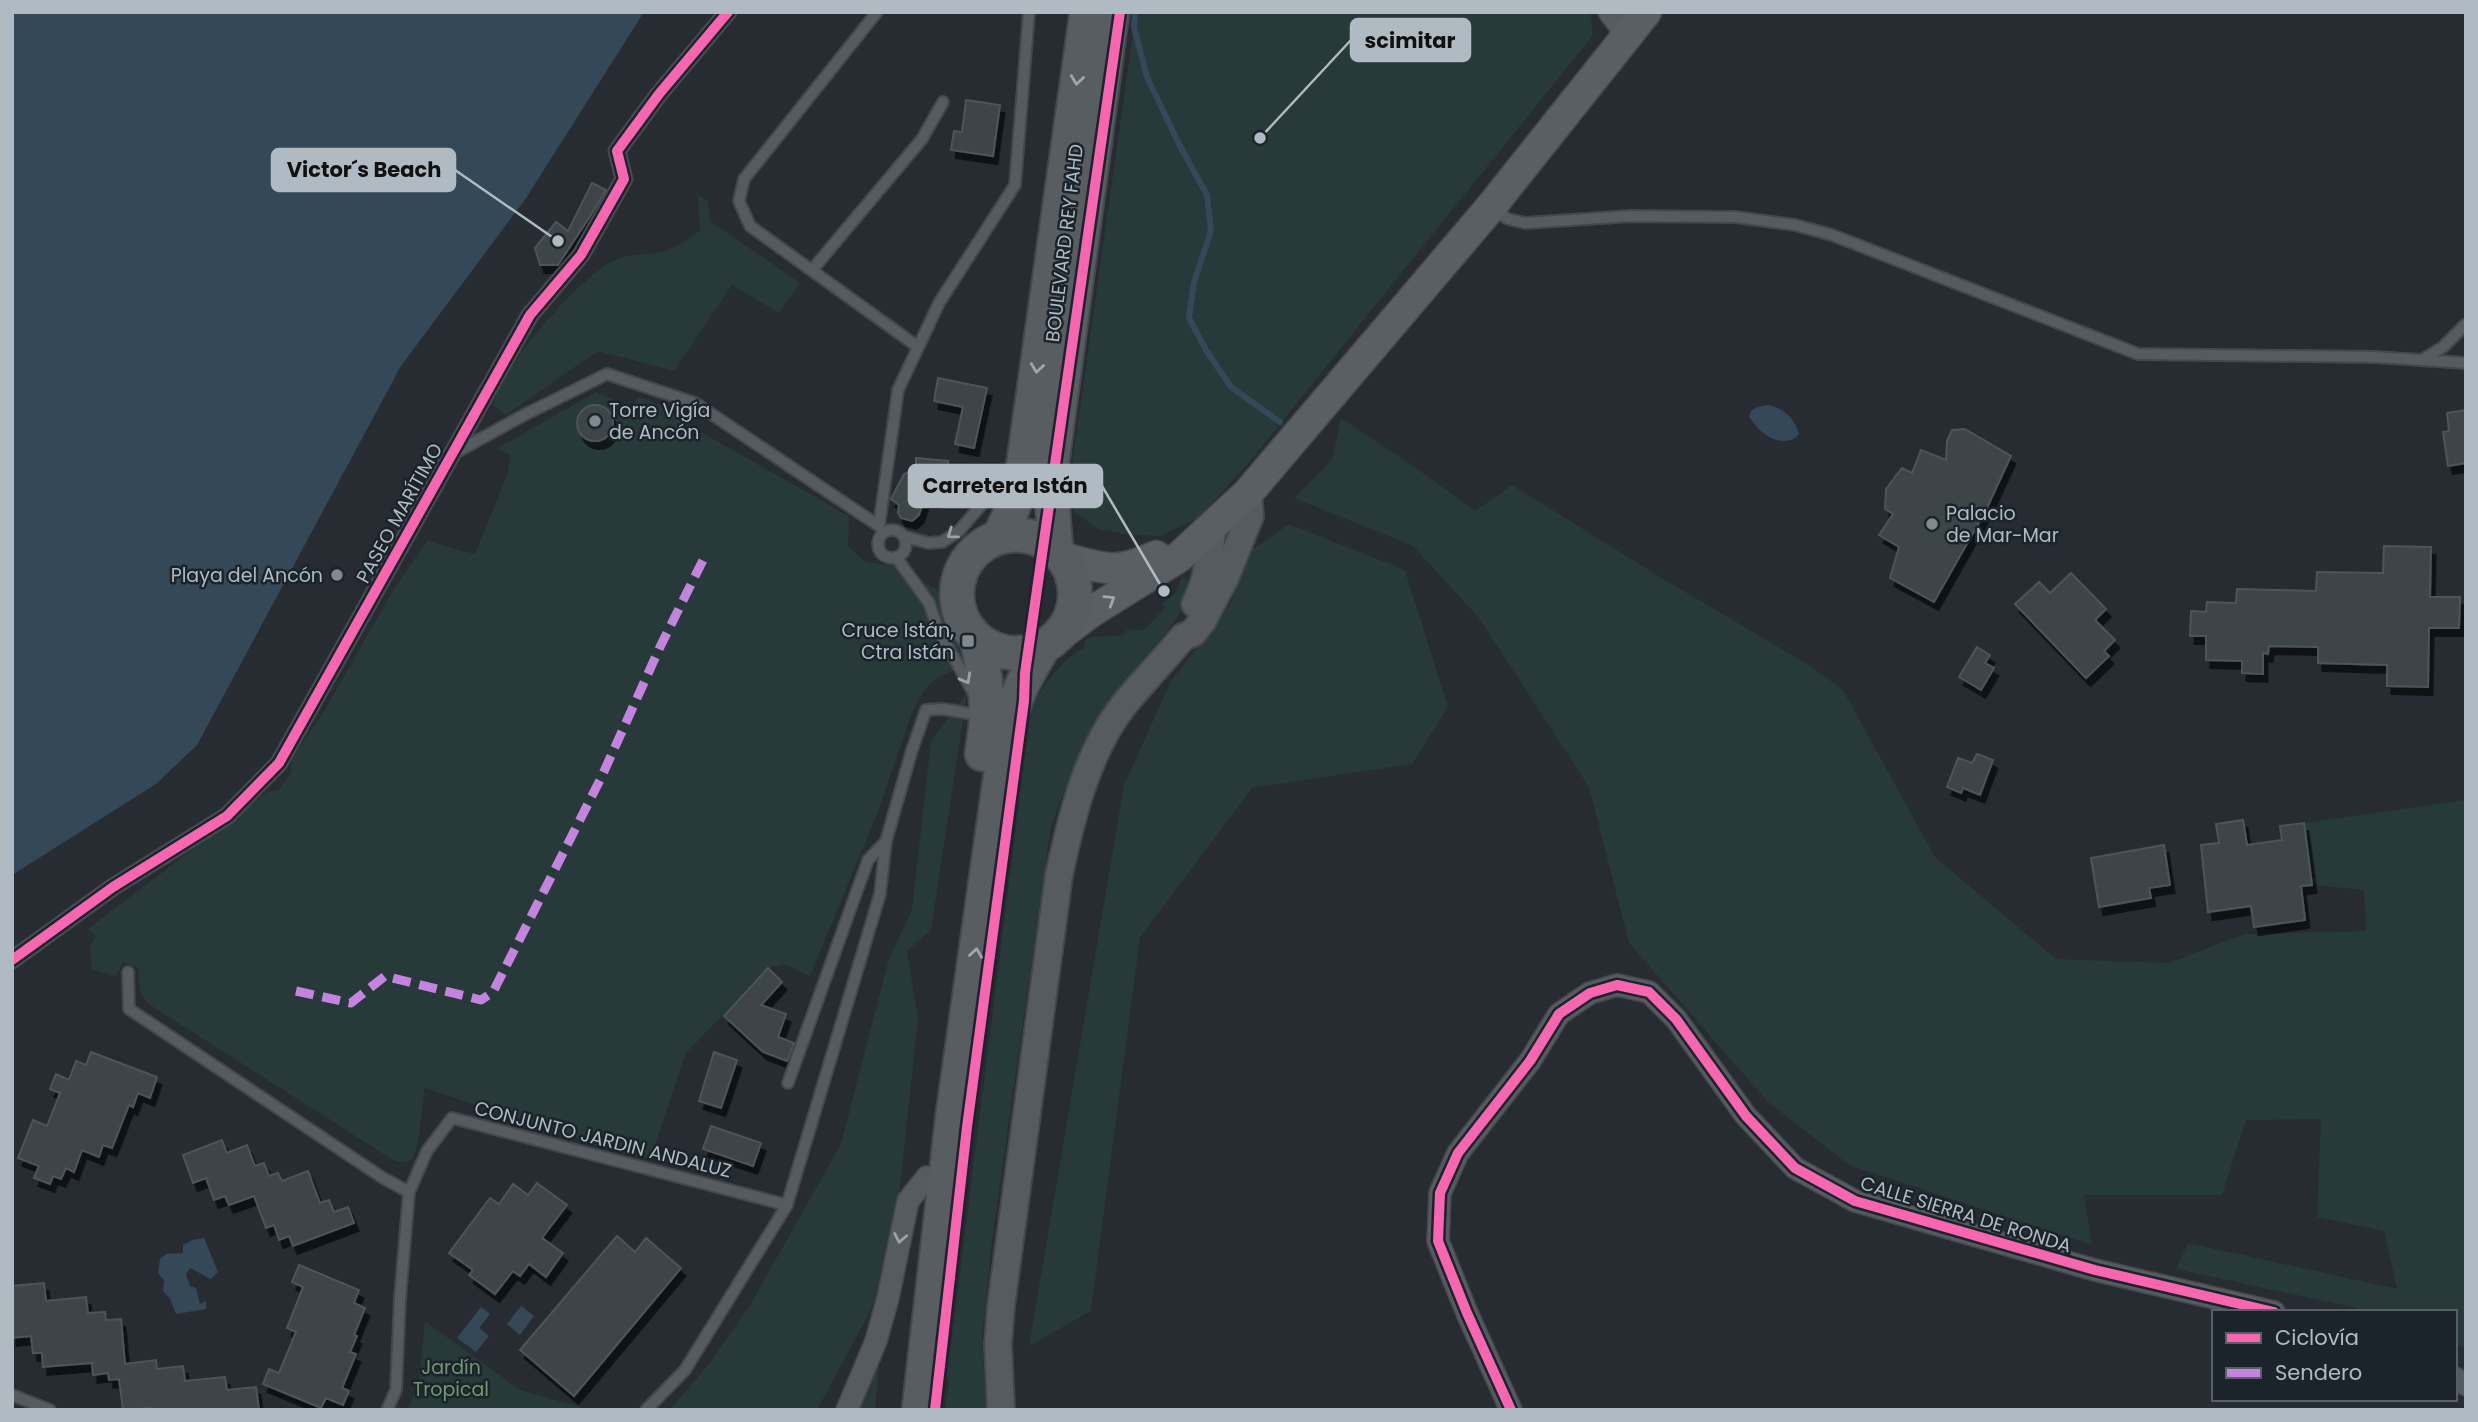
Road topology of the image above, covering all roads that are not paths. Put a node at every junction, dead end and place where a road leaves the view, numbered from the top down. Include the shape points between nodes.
1 (728, 12) edge
2 (877, 12) edge
3 (1029, 12) edge
4 (1087, 12) edge
5 (1112, 12) edge
6 (1627, 20) edge
7 (943, 102) dead end
8 (1490, 208) junction
9 (812, 270) junction
10 (2466, 324) edge
11 (918, 346) junction
12 (2421, 360) junction
13 (2466, 363) edge
14 (453, 454) junction
15 (1036, 476) junction
16 (1248, 493) junction
17 (903, 536) junction
18 (999, 537) junction
19 (1196, 541) junction
20 (1060, 554) junction
21 (897, 557) junction
22 (1232, 562) junction
23 (1206, 576) junction
24 (1183, 637) junction
25 (977, 639) junction
26 (1049, 642) junction
27 (987, 717) junction
28 (886, 841) junction
29 (12, 960) edge
30 (128, 972) dead end
31 (788, 1083) dead end
32 (927, 1177) junction
33 (409, 1192) junction
34 (787, 1205) junction
35 (2265, 1310) edge
36 (12, 1395) edge
37 (50, 1410) edge
38 (387, 1410) edge
39 (646, 1410) edge
40 (847, 1410) edge
41 (900, 1410) edge
42 (919, 1410) edge
43 (1001, 1410) edge
44 (1511, 1410) edge

1 - 14 street, PASEO MARÍTIMO via 617,151 624,179 581,255 530,315
2 - 9 lane via 744,179 739,201 750,226
3 - 11 lane via 1015,185 939,303
4 -> 15 main road, BOULEVARD REY FAHD
5 - 15 main road, BOULEVARD REY FAHD
6 - 8 main road
7 - 9 lane via 922,139
8 - 12 lane via 1525,223 1722,216 1795,225 1832,234 2138,354
8 - 16 main road
9 - 11 lane
10 - 12 lane
11 - 14 lane via 898,390 879,526 695,403 607,374
12 - 13 lane
14 - 29 street, PASEO MARÍTIMO via 279,763 227,816 113,887
15 -> 17 lane via 988,497 959,531 942,542
15 - 18 main road, BOULEVARD REY FAHD
15 - 20 main road
16 - 19 main road
16 - 22 street via 1250,516
17 - 21 lane via 905,548
17 - 21 lane via 893,530 878,539 884,555
18 - 20 main road via 1041,540
18 - 25 main road via 976,551 957,588 961,616
19 - 20 main road via 1114,570
19 - 22 street
19 - 23 street
19 - 23 street via 1199,566
26 -> 19 main road
20 - 26 main road via 1073,580 1074,606 1063,629
21 -> 27 lane via 929,603 938,629
22 - 24 street via 1203,620
23 - 24 street via 1184,623
24 - 43 street via 1109,729 1079,795 1068,834 1001,1306
25 - 26 main road via 1010,653
25 - 27 main road
42 -> 26 main road via 953,1114 1007,730 1021,684
27 - 28 lane via 926,710
27 - 32 main road
28 - 31 lane via 868,860
28 - 34 lane via 880,894
30 - 33 lane via 129,1009
32 -> 40 street via 908,1201 876,1342
32 - 41 main road
33 - 34 lane, CONJUNTO JARDIN ANDALUZ via 427,1151 452,1118
33 - 38 lane, CONJUNTO JARDIN ANDALUZ via 396,1390
34 - 39 lane via 685,1370
35 - 44 street, CALLE SIERRA DE RONDA via 2095,1270 1855,1201 1795,1168 1746,1116 1676,1019 1649,992 1617,985 1590,993 1559,1014 1530,1061 1458,1153 1440,1193 1438,1241
36 - 37 lane

